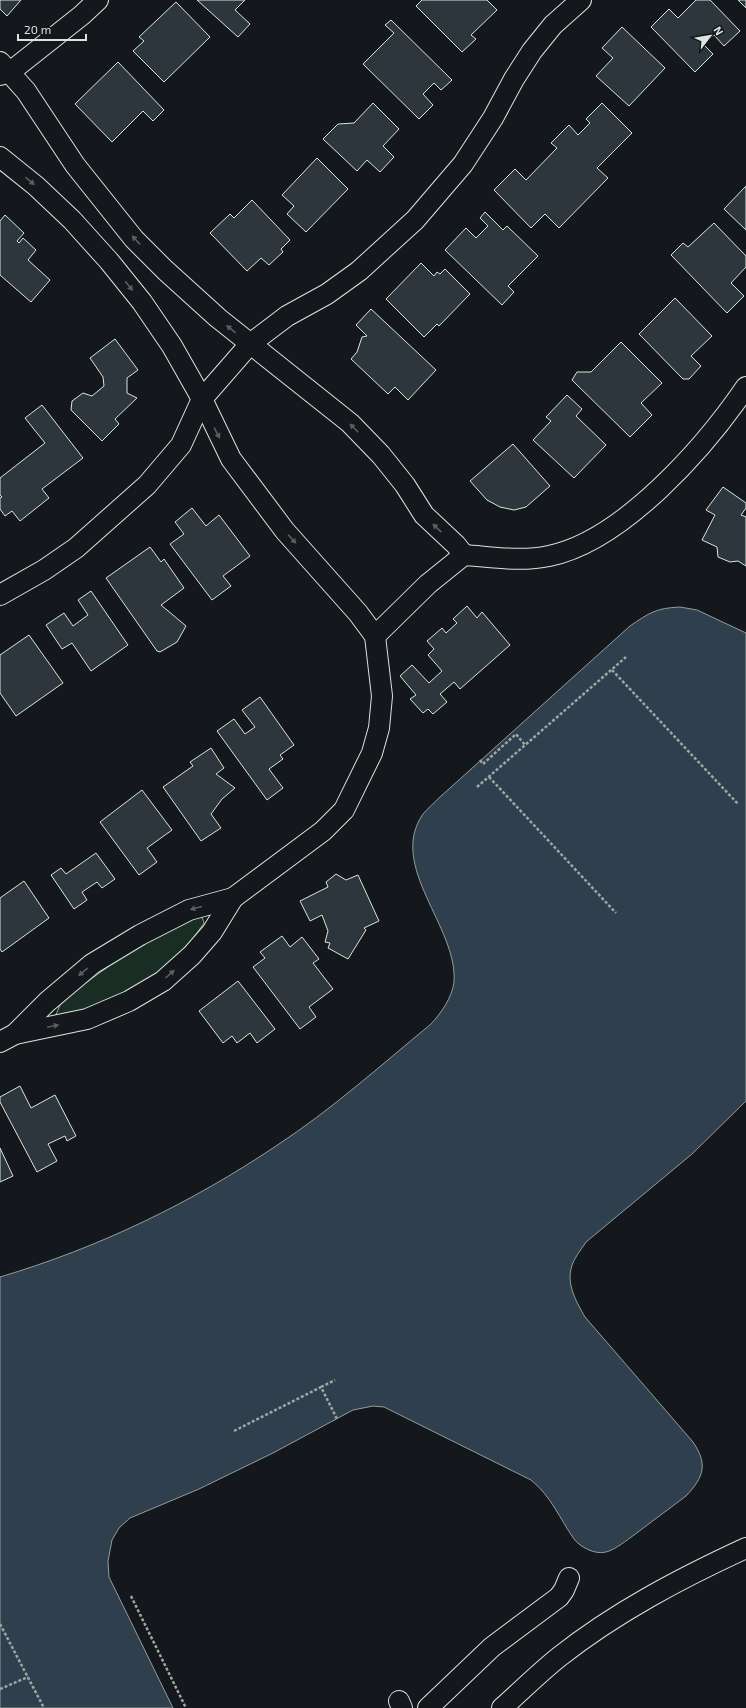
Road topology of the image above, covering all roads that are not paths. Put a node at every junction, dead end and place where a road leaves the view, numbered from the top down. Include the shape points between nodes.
1 (98, 0) edge
2 (581, 0) edge
3 (3, 70) edge
4 (0, 157) edge
5 (250, 344) junction
6 (746, 387) edge
7 (202, 399) junction
8 (464, 555) junction
9 (0, 595) edge
10 (375, 636) junction
11 (233, 898) junction
12 (7, 1038) edge
13 (746, 1548) edge
14 (569, 1578) dead end
15 (520, 1692) junction
16 (428, 1708) edge
17 (502, 1708) edge
18 (509, 1708) edge

1 - 3 street via 82,15
2 - 5 street via 553,25 532,51 463,164 415,220 360,271 327,294 287,316
5 -> 3 street via 194,297 134,239 75,165 26,91
4 -> 7 street via 72,220 109,261 142,302 172,346
5 - 7 street
8 -> 5 street via 424,515 405,485 381,455 350,423
6 - 8 street via 731,409 672,477 604,532 580,546 550,556 520,560
7 - 9 street via 181,445 147,485 76,548
7 -> 10 street via 231,459 285,531
8 - 10 street via 428,584
10 - 11 street via 382,696 379,728 372,753 344,810 323,831
11 -> 12 street via 189,910 92,964
12 -> 11 street via 88,1019 129,1001 163,981 192,955 212,932
13 - 15 street via 687,1575 622,1615 560,1657
14 - 16 street via 559,1597 492,1647
15 - 17 street
15 - 18 street

